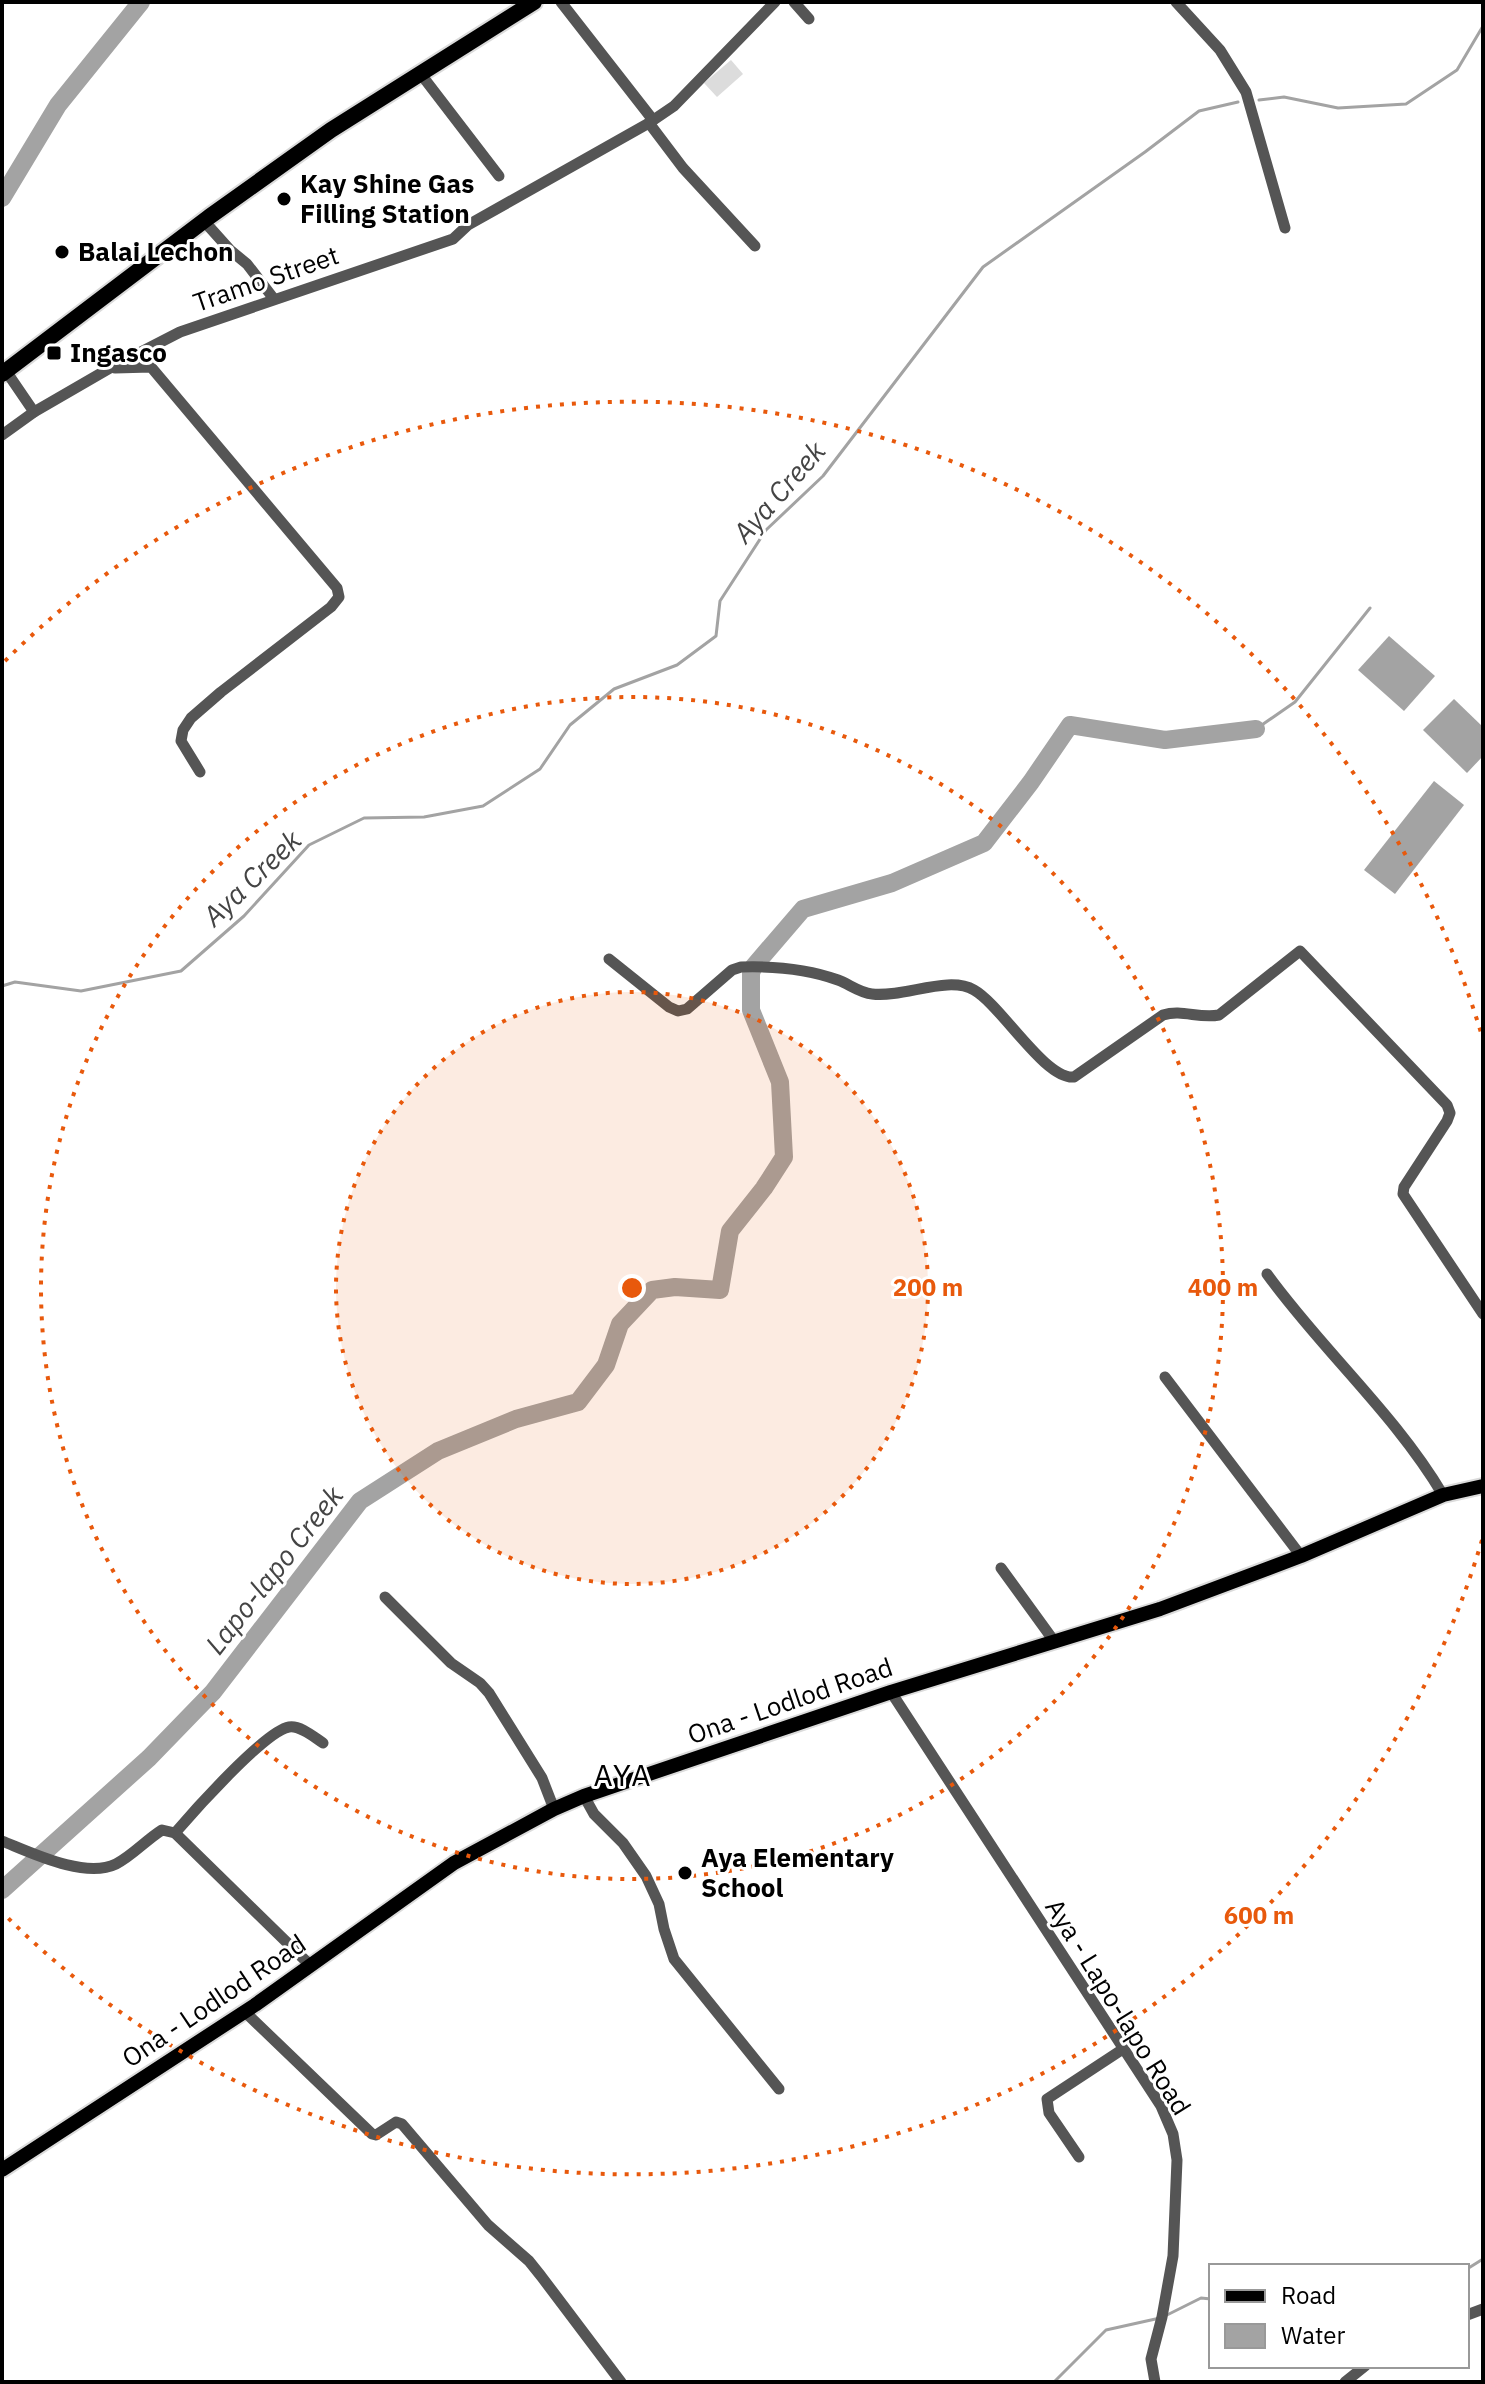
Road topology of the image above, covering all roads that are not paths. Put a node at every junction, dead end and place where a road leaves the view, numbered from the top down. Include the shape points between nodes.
1 (534, 2) edge
2 (561, 2) edge
3 (775, 2) edge
4 (794, 2) edge
5 (1176, 2) edge
6 (809, 19) dead end
7 (420, 73) junction
8 (651, 122) junction
9 (499, 176) dead end
10 (204, 221) junction
11 (1285, 228) dead end
12 (755, 246) dead end
13 (274, 299) junction
14 (110, 368) junction
15 (4, 372) edge
16 (34, 412) junction
17 (2, 435) edge
18 (200, 772) dead end
19 (609, 959) dead end
20 (1267, 1274) dead end
21 (1483, 1314) edge
22 (1165, 1377) dead end
23 (1483, 1486) edge
24 (1443, 1495) junction
25 (1301, 1556) junction
26 (1001, 1568) dead end
27 (385, 1597) dead end
28 (1054, 1641) junction
29 (891, 1692) junction
30 (323, 1743) dead end
31 (584, 1796) junction
32 (554, 1809) junction
33 (175, 1833) junction
34 (2, 1841) edge
35 (310, 1965) junction
36 (244, 2011) junction
37 (1123, 2049) junction
38 (779, 2089) dead end
39 (1079, 2157) dead end
40 (2, 2170) edge
41 (1362, 2368) edge
42 (621, 2382) edge
43 (1155, 2382) edge
44 (1345, 2382) edge

1 - 7 highway
2 - 8 street
3 - 8 street, Tramo Street via 674,106
4 - 6 street
5 - 11 street via 1220,50 1246,92
7 - 9 street
7 - 10 highway
8 - 12 street via 683,168
8 - 13 street, Tramo Street via 468,225 453,239
10 - 13 street
10 - 15 highway
13 - 14 street, Tramo Street via 180,332
14 - 16 street, Tramo Street
14 - 18 street via 151,367 337,588 339,597 331,607 191,718 181,741
15 - 16 street
16 - 17 street, Tramo Street
19 - 21 street via 678,1011 741,967 809,972 869,994 959,984 976,991 1058,1074 1074,1077 1163,1015 1219,1015 1300,951 1447,1105 1447,1121 1403,1194
20 - 24 street via 1421,1459
22 - 25 street
23 - 24 main road, Ona - Lodlod Road
24 - 25 main road, Ona - Lodlod Road
25 - 28 main road, Ona - Lodlod Road via 1160,1609
26 - 28 street
27 - 32 street via 489,1693 542,1778
28 - 29 main road, Ona - Lodlod Road
29 - 31 main road, Ona - Lodlod Road
29 - 37 street, Aya - Lapo-lapo Road
30 - 33 street via 295,1727 275,1734
31 - 32 main road, Ona - Lodlod Road
31 - 38 street via 646,1876 674,1959
32 - 35 main road, Ona - Lodlod Road via 454,1863
33 - 34 street via 162,1830 116,1864 89,1869
33 - 35 street
35 - 36 main road, Ona - Lodlod Road
36 - 40 main road, Ona - Lodlod Road
36 - 42 street via 372,2134 402,2124 488,2225 529,2261
37 - 39 street via 1047,2099 1049,2113
37 - 43 street, Aya - Lapo-lapo Road via 1161,2106 1177,2160 1173,2256 1151,2359
41 - 44 street

